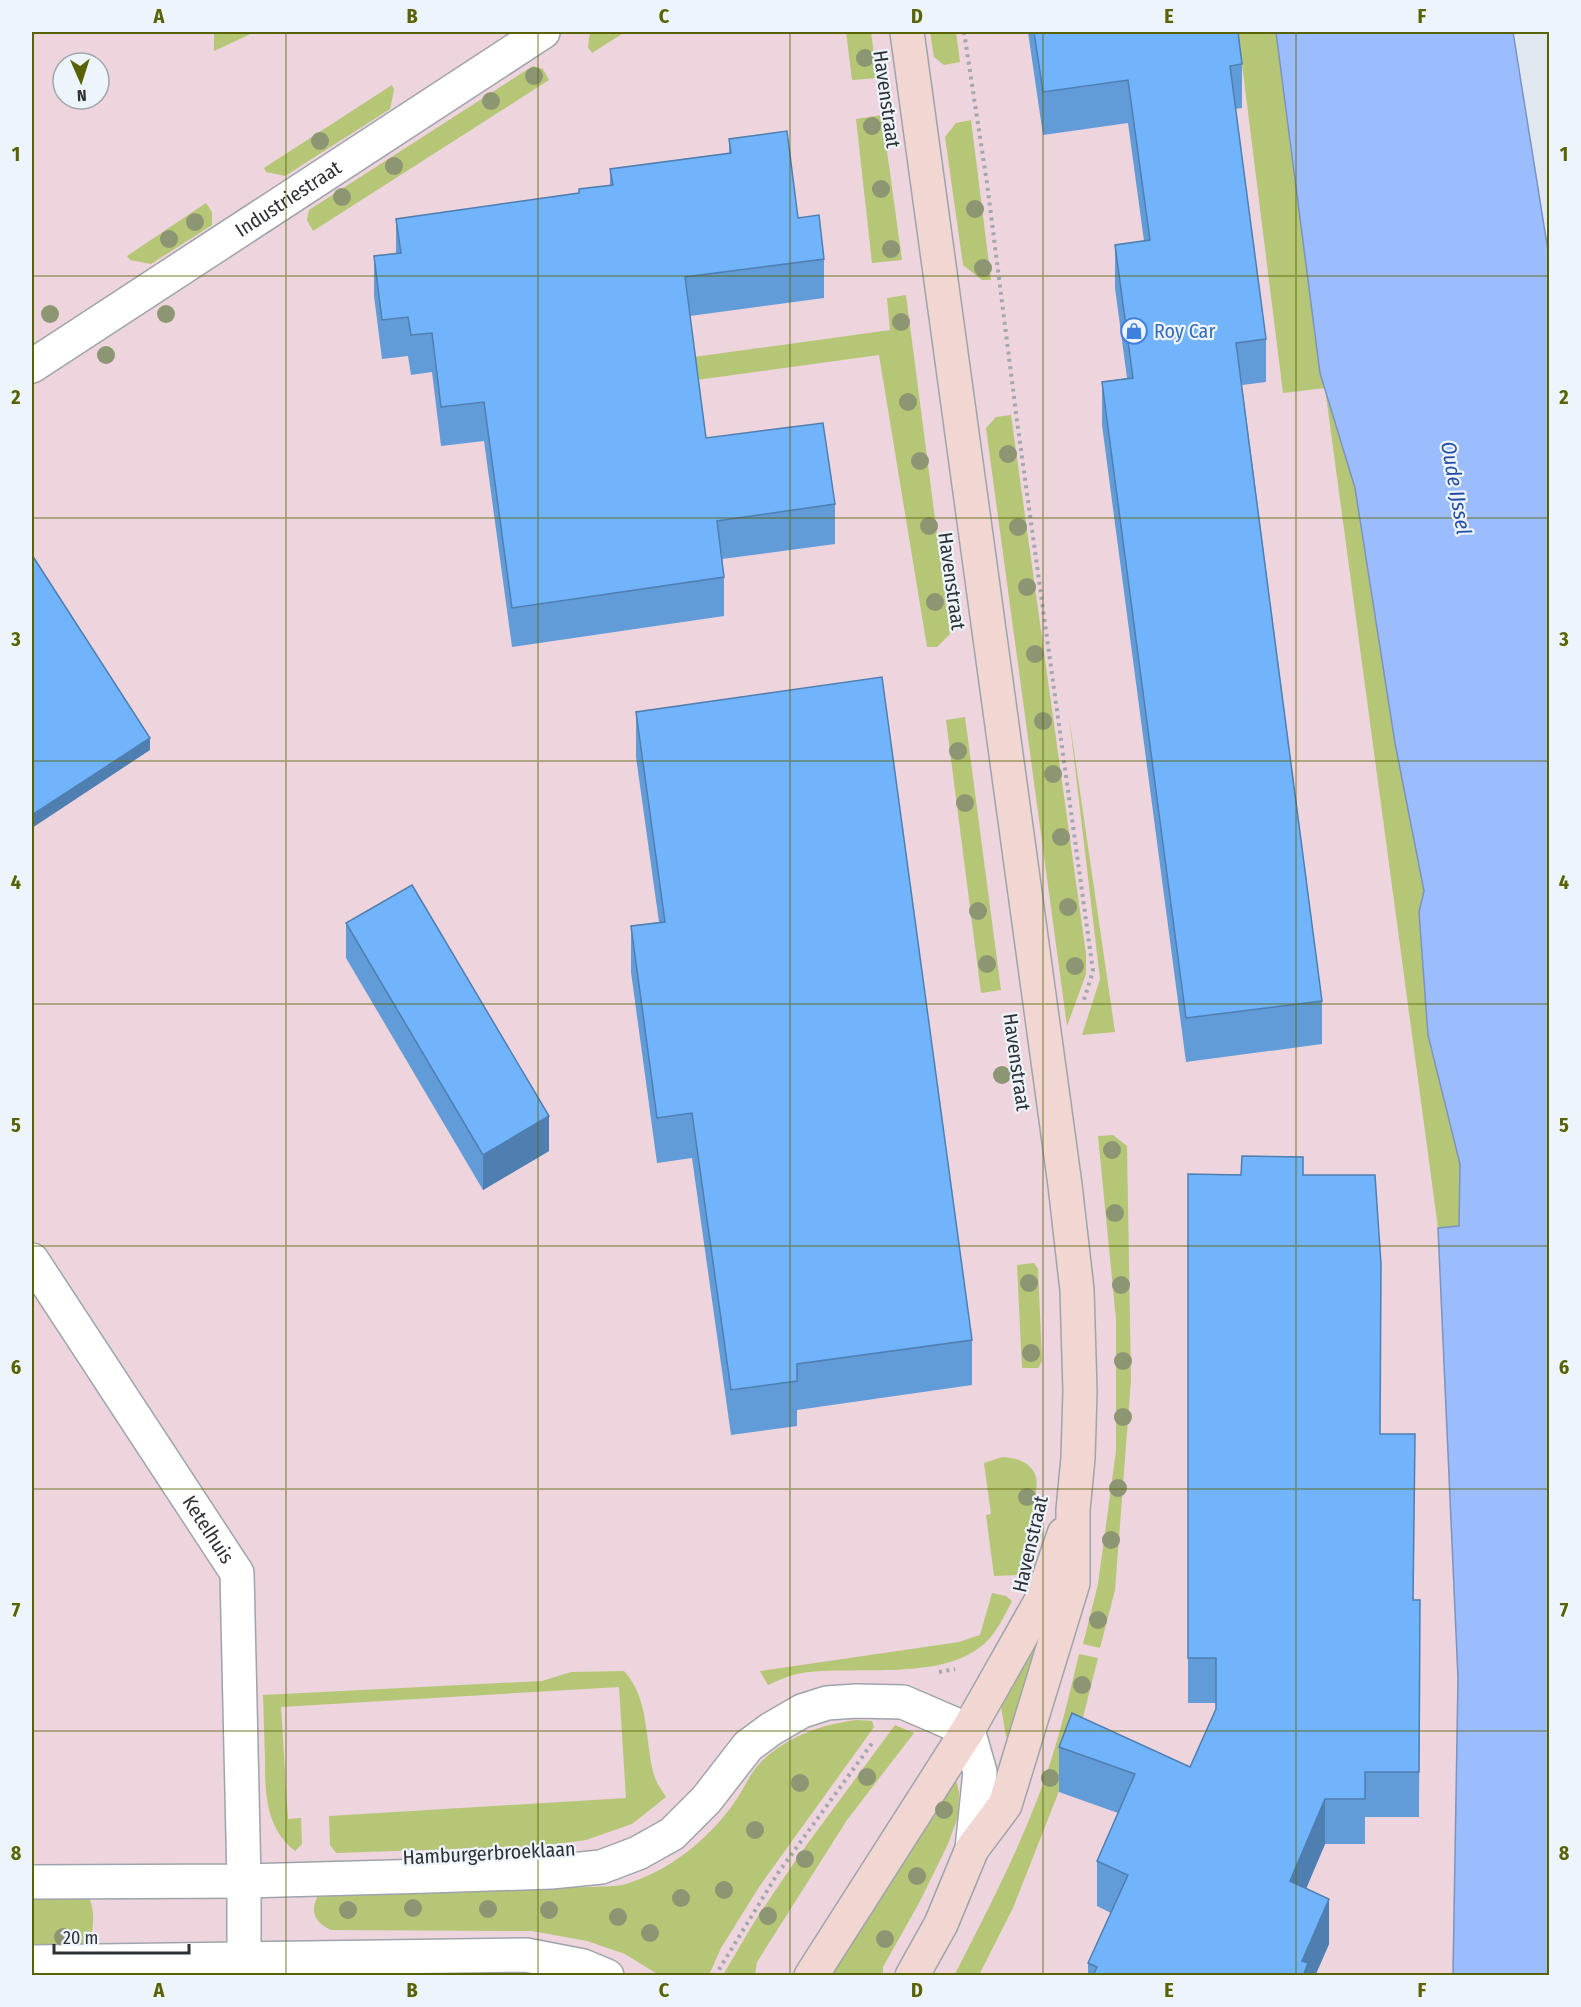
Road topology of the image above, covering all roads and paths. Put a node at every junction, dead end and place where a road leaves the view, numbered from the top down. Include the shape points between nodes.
1 (543, 32) edge
2 (907, 32) edge
3 (964, 32) edge
4 (980, 143) dead end
5 (32, 366) edge
6 (32, 1260) edge
7 (1073, 1510) junction
8 (963, 1665) dead end
9 (903, 1702) junction
10 (968, 1730) junction
11 (972, 1849) junction
12 (244, 1881) junction
13 (32, 1882) edge
14 (244, 1960) junction
15 (32, 1962) edge
16 (607, 1976) edge
17 (715, 1976) edge
18 (811, 1976) edge
19 (912, 1976) edge

1 - 5 street, Industriestraat
2 - 7 street, Havenstraat via 1077,1290 1080,1391
3 - 4 path
6 - 12 street, Ketelhuis via 237,1573
7 - 10 street, Havenstraat via 1041,1601
7 - 11 street, Havenstraat via 1073,1583 1005,1805
8 - 9 path via 918,1677
9 - 10 street, Hamburgerbroeklaan
9 - 12 street, Hamburgerbroeklaan via 827,1703 802,1711 748,1746 706,1800 672,1834 601,1867 551,1872
9 - 17 path via 778,1873
10 - 11 street via 980,1772
10 - 18 street, Havenstraat
11 - 19 street, Havenstraat via 941,1924
12 - 13 street, Hamburgerbroeklaan
12 - 14 street
14 - 15 street
14 - 16 street via 526,1955 583,1966

